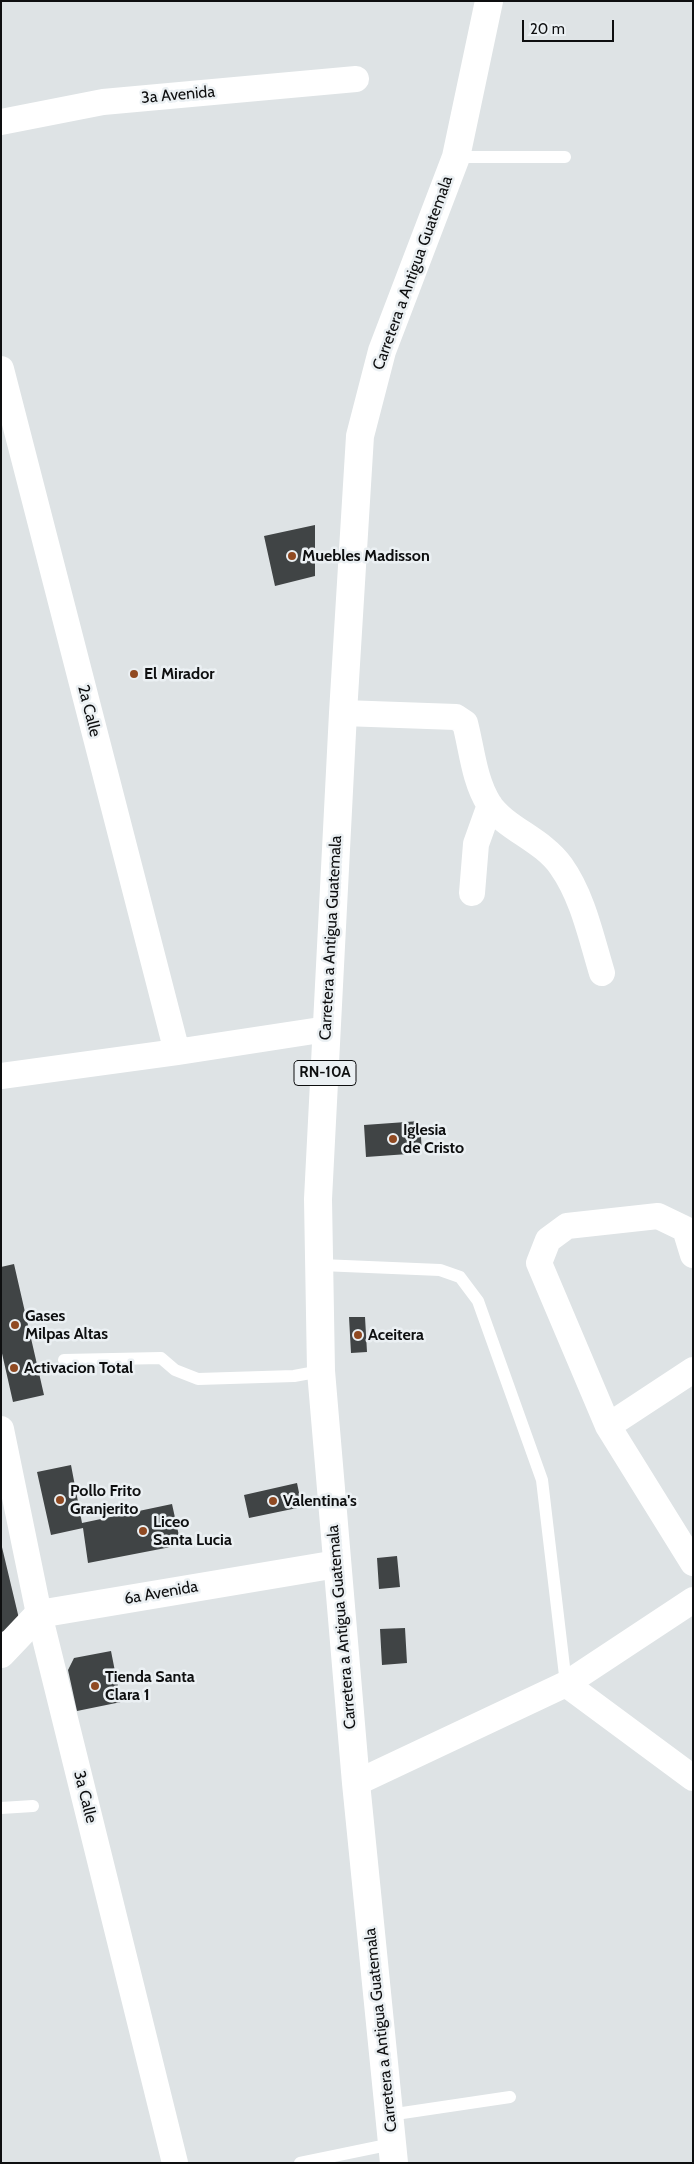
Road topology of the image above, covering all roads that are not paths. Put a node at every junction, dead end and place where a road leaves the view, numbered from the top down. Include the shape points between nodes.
1 (489, 1) edge
2 (356, 79) dead end
3 (1, 122) edge
4 (456, 157) junction
5 (565, 157) dead end
6 (1, 369) edge
7 (343, 713) junction
8 (490, 805) junction
9 (472, 893) dead end
10 (602, 973) dead end
11 (327, 1029) junction
12 (177, 1052) junction
13 (1, 1076) edge
14 (693, 1255) edge
15 (321, 1265) junction
16 (64, 1360) dead end
17 (693, 1370) edge
18 (321, 1371) junction
19 (608, 1426) junction
20 (1, 1429) edge
21 (693, 1563) edge
22 (337, 1564) junction
23 (693, 1600) edge
24 (39, 1614) junction
25 (1, 1654) edge
26 (566, 1684) junction
27 (693, 1778) edge
28 (356, 1783) junction
29 (33, 1806) dead end
30 (1, 1808) edge
31 (510, 2097) dead end
32 (389, 2115) junction
33 (393, 2153) edge
34 (175, 2163) edge
35 (300, 2163) edge

1 - 4 main road, Carretera a Antigua Guatemala / RN-10A
2 - 3 street, 3a Avenida via 103,102
4 - 5 lane
4 - 7 main road, Carretera a Antigua Guatemala / RN-10A via 382,351 360,436
6 - 12 street, 2a Calle
7 - 8 street via 461,719 465,723 478,783
7 - 11 main road, Carretera a Antigua Guatemala / RN-10A
8 - 9 street via 476,844
8 - 10 street via 541,844 561,866 579,898
11 - 12 street
11 - 15 main road, Carretera a Antigua Guatemala / RN-10A via 318,1199
12 - 13 street
14 - 19 street via 685,1229 658,1216 567,1226 548,1240 539,1263
15 - 18 main road, Carretera a Antigua Guatemala / RN-10A
15 - 26 lane via 440,1270 460,1277 478,1301 542,1480
16 - 18 lane via 161,1358 175,1370 198,1379 294,1376
17 - 19 street
18 - 22 main road, Carretera a Antigua Guatemala / RN-10A
19 - 21 street
20 - 24 street, 3a Calle
22 - 24 main road, 6a Avenida
22 - 28 main road, Carretera a Antigua Guatemala / RN-10A
23 - 26 street
24 - 25 main road
24 - 34 street, 3a Calle
26 - 27 street
26 - 28 street
28 - 32 main road, Carretera a Antigua Guatemala / RN-10A
29 - 30 lane
31 - 32 lane
32 - 33 main road, Carretera a Antigua Guatemala / RN-10A
33 - 35 lane

